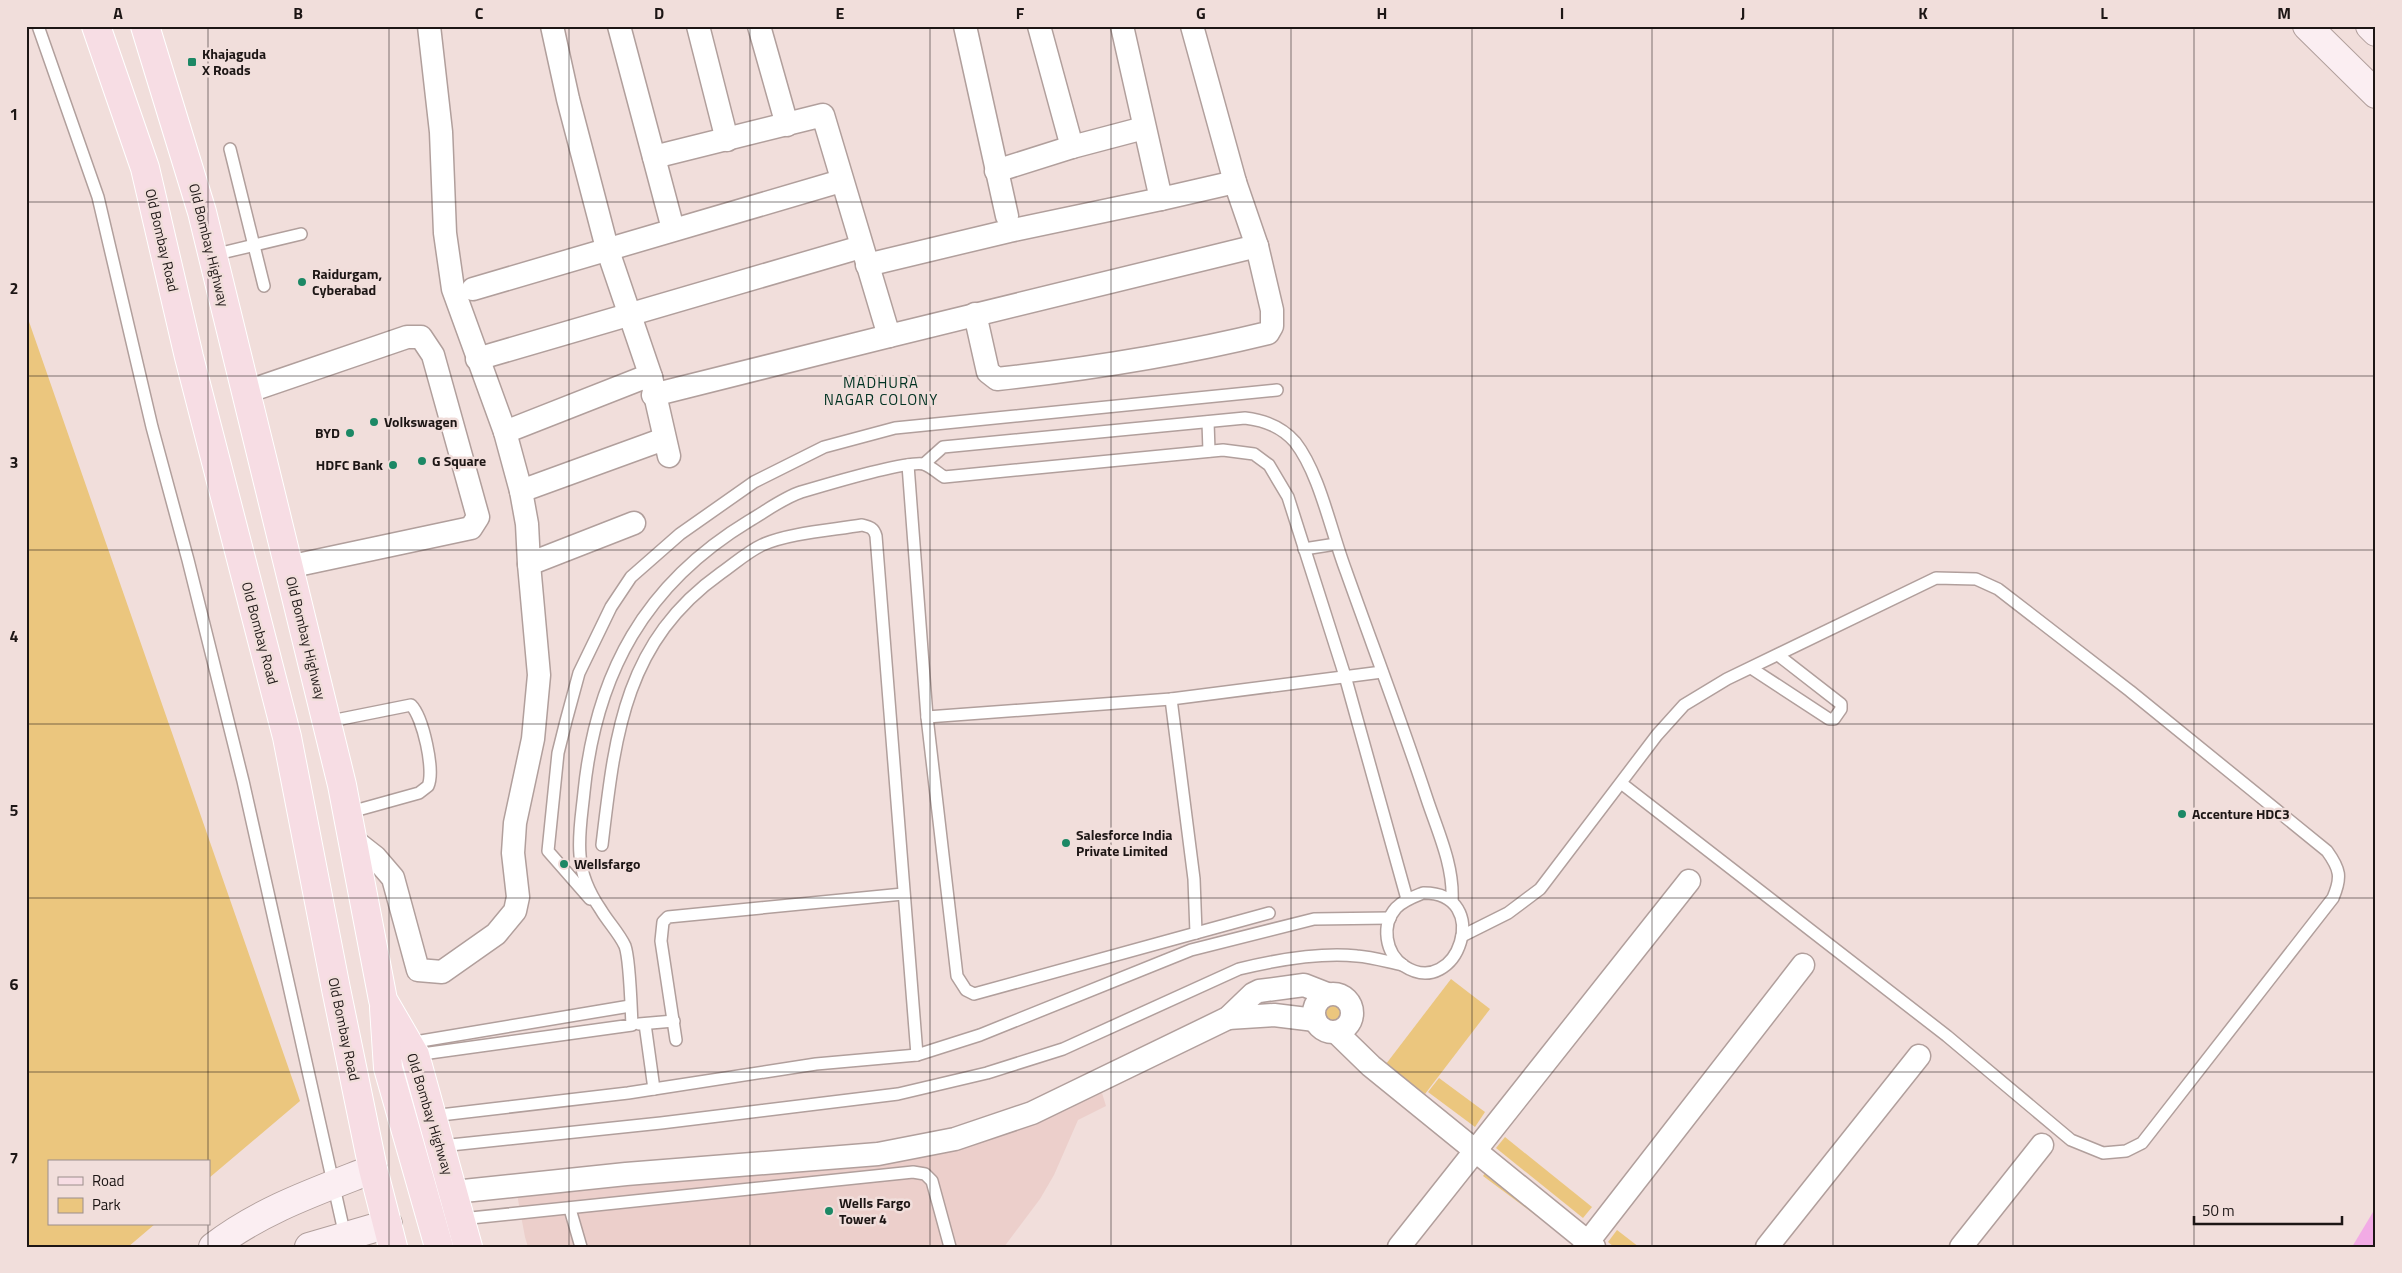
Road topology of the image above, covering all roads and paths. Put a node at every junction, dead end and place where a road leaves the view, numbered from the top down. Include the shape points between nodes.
1 (38, 26) edge
2 (96, 26) edge
3 (145, 26) edge
4 (429, 26) edge
5 (552, 26) edge
6 (620, 26) edge
7 (698, 26) edge
8 (759, 26) edge
9 (965, 26) edge
10 (1039, 26) edge
11 (1122, 26) edge
12 (1192, 26) edge
13 (2307, 26) edge
14 (2370, 26) edge
15 (2376, 32) edge
16 (2376, 94) edge
17 (787, 125) junction
18 (1144, 128) junction
19 (728, 140) junction
20 (1072, 147) junction
21 (230, 149) dead end
22 (654, 157) junction
23 (996, 171) junction
24 (842, 181) junction
25 (1235, 182) junction
26 (1161, 199) junction
27 (1007, 216) dead end
28 (673, 229) junction
29 (301, 234) dead end
30 (254, 245) junction
31 (1257, 246) junction
32 (607, 248) junction
33 (213, 255) junction
34 (864, 256) junction
35 (264, 286) dead end
36 (473, 289) dead end
37 (975, 314) junction
38 (629, 316) junction
39 (889, 336) junction
40 (477, 359) junction
41 (652, 386) junction
42 (1277, 390) dead end
43 (246, 392) junction
44 (1208, 422) junction
45 (505, 432) junction
46 (1209, 451) junction
47 (924, 464) junction
48 (908, 465) junction
49 (521, 491) junction
50 (634, 522) dead end
51 (1336, 544) junction
52 (1304, 549) junction
53 (529, 564) junction
54 (288, 567) junction
55 (1778, 656) junction
56 (1751, 668) junction
57 (1382, 672) junction
58 (1345, 676) junction
59 (1171, 699) junction
60 (927, 717) junction
61 (326, 722) junction
62 (1621, 783) junction
63 (349, 826) junction
64 (602, 845) dead end
65 (1689, 881) dead end
66 (903, 894) junction
67 (1407, 899) junction
68 (1452, 901) junction
69 (600, 909) junction
70 (1269, 914) dead end
71 (1390, 918) junction
72 (1196, 933) junction
73 (1462, 936) junction
74 (1403, 965) junction
75 (1803, 965) dead end
76 (1327, 994) junction
77 (383, 1000) junction
78 (630, 1006) junction
79 (1228, 1018) junction
80 (1315, 1020) junction
81 (674, 1021) junction
82 (645, 1024) junction
83 (632, 1025) junction
84 (1336, 1032) junction
85 (676, 1040) dead end
86 (411, 1049) junction
87 (918, 1055) junction
88 (1920, 1056) dead end
89 (654, 1089) junction
90 (432, 1116) junction
91 (2042, 1145) dead end
92 (440, 1146) junction
93 (1474, 1150) junction
94 (373, 1169) junction
95 (333, 1184) junction
96 (454, 1192) junction
97 (570, 1209) junction
98 (461, 1219) junction
99 (391, 1235) edge
100 (345, 1236) junction
101 (227, 1242) edge
102 (1589, 1245) edge
103 (309, 1247) edge
104 (439, 1247) edge
105 (468, 1247) edge
106 (581, 1247) edge
107 (950, 1247) edge
108 (1399, 1247) edge
109 (1767, 1247) edge
110 (1961, 1247) edge

1 - 95 lane via 98,197 152,427 243,781
2 - 94 main road, Old Bombay Road via 145,168 189,357 287,736
3 - 33 main road, Old Bombay Highway
4 - 40 street via 441,132 445,233 453,289
5 - 32 street
6 - 22 street
7 - 19 street
8 - 17 street
9 - 23 street
10 - 20 street
11 - 18 street
12 - 25 street
13 - 16 street
14 - 15 street
17 - 19 street
17 - 24 street via 823,114
18 - 20 street
18 - 26 street
19 - 22 street
20 - 23 street
21 - 30 lane
22 - 28 street
23 - 27 street
24 - 28 street
24 - 34 street
25 - 26 street
25 - 31 street
26 - 34 street
28 - 32 street
29 - 30 lane
30 - 33 lane
30 - 35 lane
31 - 37 street
31 - 37 street via 1272,310 1272,326 1268,333 1207,348 1111,366 997,379 988,372
32 - 36 street
32 - 38 street
33 - 43 main road, Old Bombay Highway
34 - 38 street
34 - 39 street
37 - 39 street
38 - 40 street
38 - 41 street
39 - 41 street
40 - 45 street
41 - 45 street via 640,379
41 - 49 street via 667,447
42 - 69 lane via 895,428 824,448 793,462 754,482 680,534 631,577 610,607 579,673 558,753 548,851
43 - 54 main road, Old Bombay Highway
43 - 54 street via 407,337 422,337 433,355 478,517 471,528
44 - 46 lane
44 - 47 lane via 943,447
44 - 51 lane via 1245,418 1260,420 1279,428 1294,440 1309,463
45 - 49 street
46 - 47 lane via 944,477
46 - 52 lane via 1254,454 1269,465 1288,496
47 - 48 lane
48 - 60 lane
48 - 69 lane via 792,495 776,504 730,532 675,578 633,630 612,671 594,727 586,766 580,857 585,879
49 - 53 street via 528,524
50 - 53 street
51 - 52 lane
51 - 57 lane
52 - 58 lane
53 - 63 street via 539,675 533,739 515,823 513,853 518,897 515,910 496,934 442,972 418,970 393,878
54 - 61 main road, Old Bombay Highway
55 - 56 lane
55 - 56 lane via 1841,704 1834,719 1829,719
55 - 62 lane via 1936,578 1976,579 1998,588 2327,851 2338,866 2333,898 2142,1143 2126,1151 2103,1153 2071,1140 1947,1036
56 - 62 lane via 1684,705
57 - 58 lane
57 - 68 lane via 1412,751 1448,863 1453,883
58 - 59 lane
58 - 67 lane
59 - 60 lane
59 - 72 lane via 1194,879
60 - 72 lane via 957,976 966,990 974,994
61 - 63 main road, Old Bombay Highway
61 - 63 lane via 411,705 419,718 431,771 428,786 418,793
62 - 73 lane via 1540,889 1508,913
63 - 77 main road, Old Bombay Highway
64 - 66 lane via 611,766 628,694 642,662 692,595 762,545 862,525 874,530 876,536
65 - 93 street
66 - 81 lane via 668,917 663,922 661,941
66 - 87 lane
67 - 68 lane via 1423,893 1436,893
67 - 71 lane
68 - 73 lane via 1462,921
69 - 78 lane via 625,948
70 - 72 lane
71 - 74 lane via 1388,942 1392,954
71 - 87 lane via 1314,919 1224,940 1191,950 980,1035
73 - 74 lane via 1455,956 1447,965 1425,972
74 - 92 lane via 1357,956 1312,956 1239,968 1063,1049 987,1073 898,1094
75 - 102 street
76 - 79 street via 1304,984 1267,988 1253,994
76 - 80 street via 1317,1002 1313,1014
76 - 84 street via 1340,995 1352,1009 1346,1026
77 - 86 main road, Old Bombay Highway
77 - 104 main road via 388,1068
78 - 83 lane
78 - 86 lane
79 - 80 street via 1274,1015
79 - 96 street via 1032,1113 955,1139 878,1154 626,1174
80 - 84 street via 1323,1030
81 - 82 lane
81 - 85 lane
82 - 83 lane
82 - 89 lane
83 - 86 lane
84 - 93 street via 1370,1066
86 - 90 main road, Old Bombay Highway
87 - 89 lane via 816,1064
88 - 109 street
89 - 90 lane
90 - 92 main road, Old Bombay Highway
91 - 110 street
92 - 96 main road, Old Bombay Highway
93 - 102 street
93 - 108 street
94 - 95 street
94 - 99 main road, Old Bombay Road
95 - 100 lane
95 - 101 street via 282,1204
96 - 98 main road, Old Bombay Highway
97 - 98 lane
97 - 106 lane
97 - 107 lane via 913,1172 925,1174 932,1181
98 - 105 main road, Old Bombay Highway
99 - 100 street
100 - 103 street

